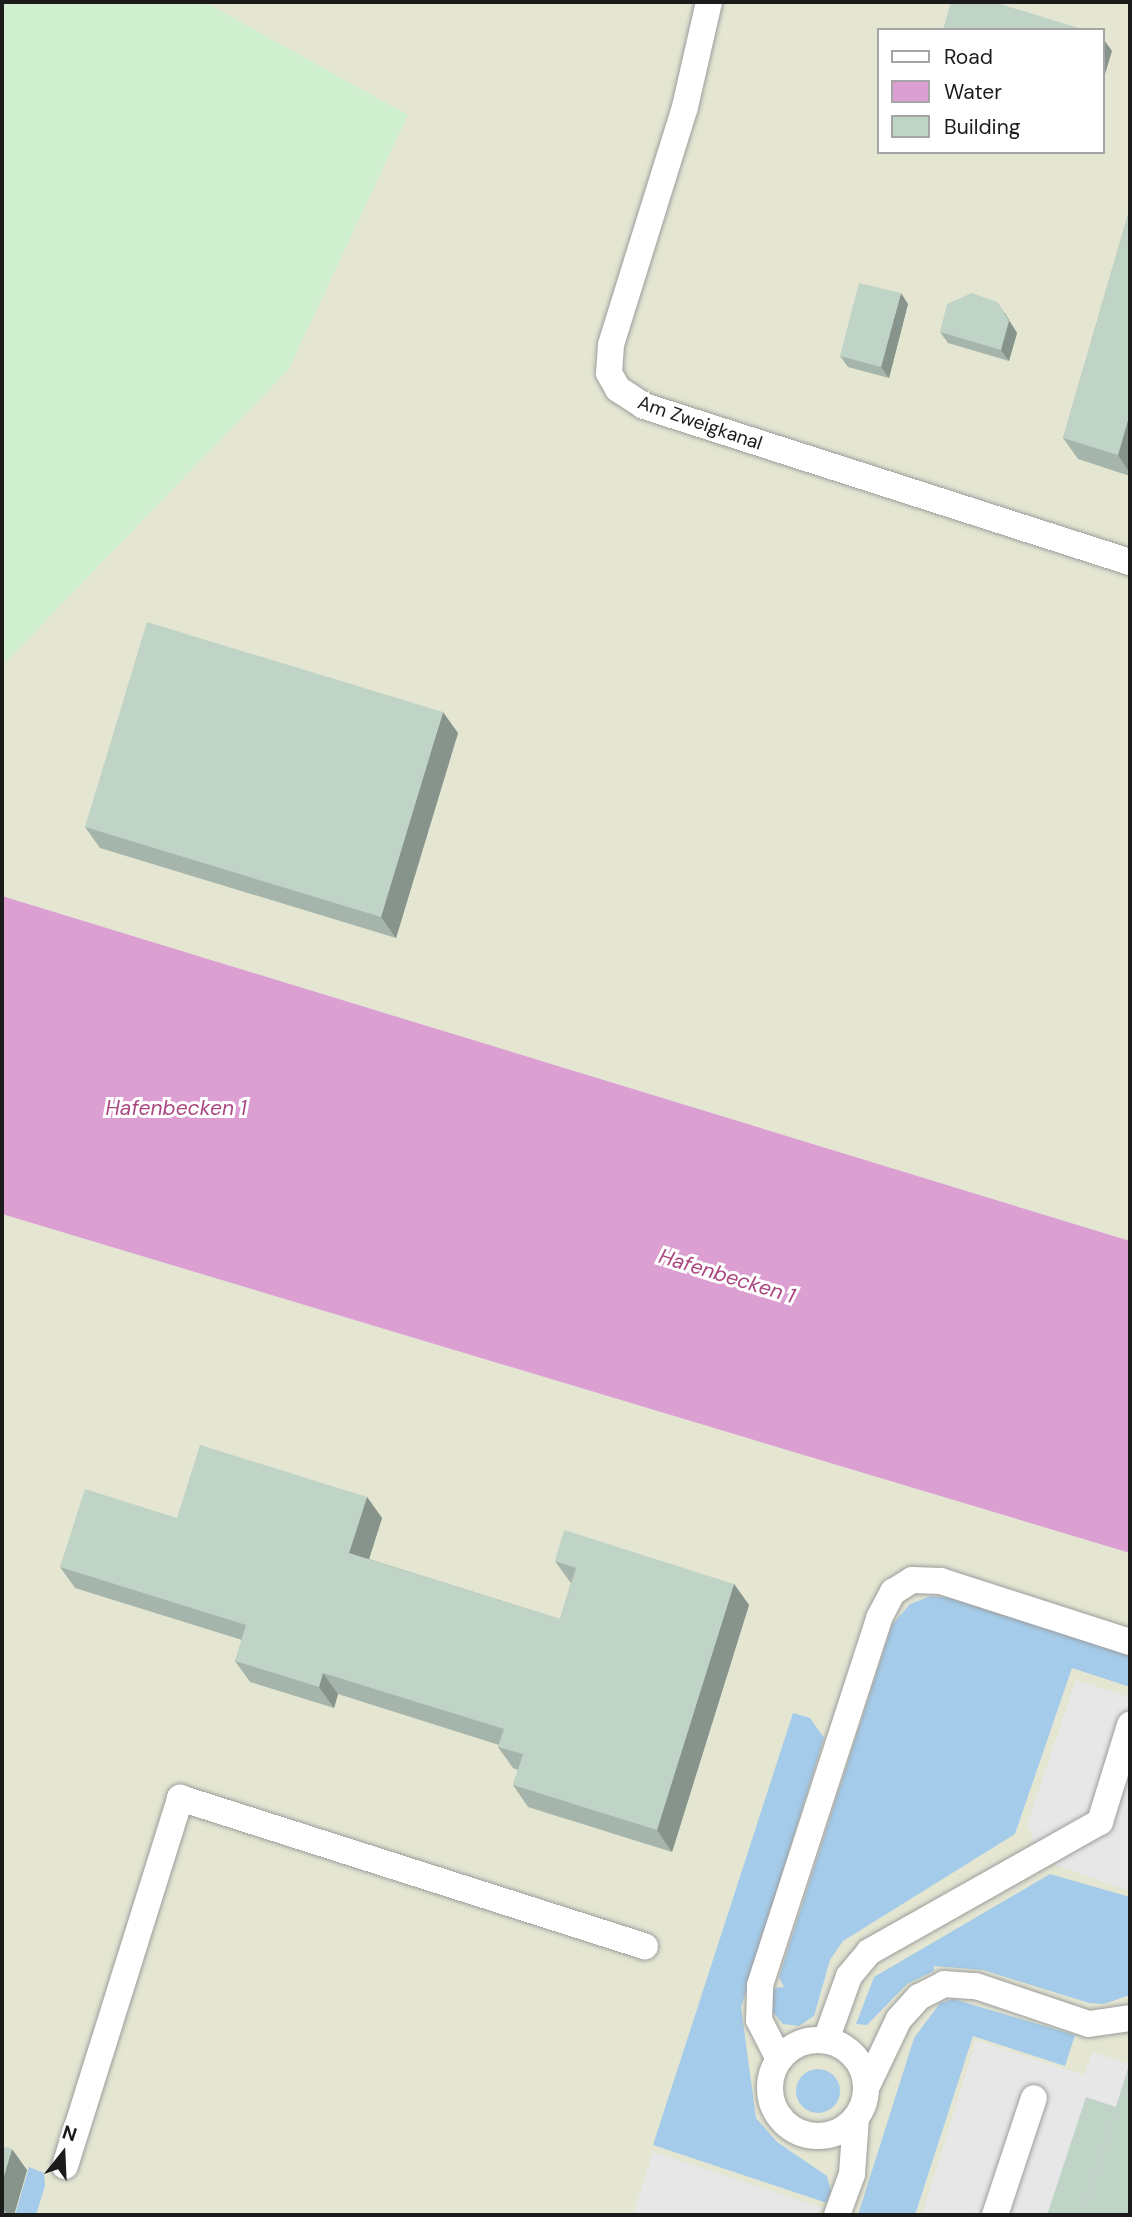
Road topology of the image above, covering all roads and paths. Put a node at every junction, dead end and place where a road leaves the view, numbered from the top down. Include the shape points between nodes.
1 (709, 2) edge
2 (1130, 562) edge
3 (1130, 1642) edge
4 (1130, 1725) edge
5 (645, 1946) dead end
6 (1130, 2018) edge
7 (826, 2040) junction
8 (779, 2059) junction
9 (866, 2086) junction
10 (1034, 2098) dead end
11 (856, 2118) junction
12 (65, 2165) dead end
13 (838, 2215) edge
14 (995, 2215) edge

1 - 2 street, Am Zweigkanal via 685,107 611,345 609,373 618,389 644,406
3 - 8 street via 941,1581 912,1580 893,1592 879,1618 760,1985 758,2020
4 - 7 street via 1100,1822 869,1952 849,1976
5 - 12 street via 180,1798
6 - 9 street via 1088,2024 976,1986 944,1984 919,1997 900,2019
7 - 8 street via 797,2044
7 - 9 street via 854,2056
8 - 11 street via 772,2072 770,2094 778,2115 789,2126 802,2134 827,2135
9 - 11 street
10 - 14 street
11 - 13 street via 852,2175

